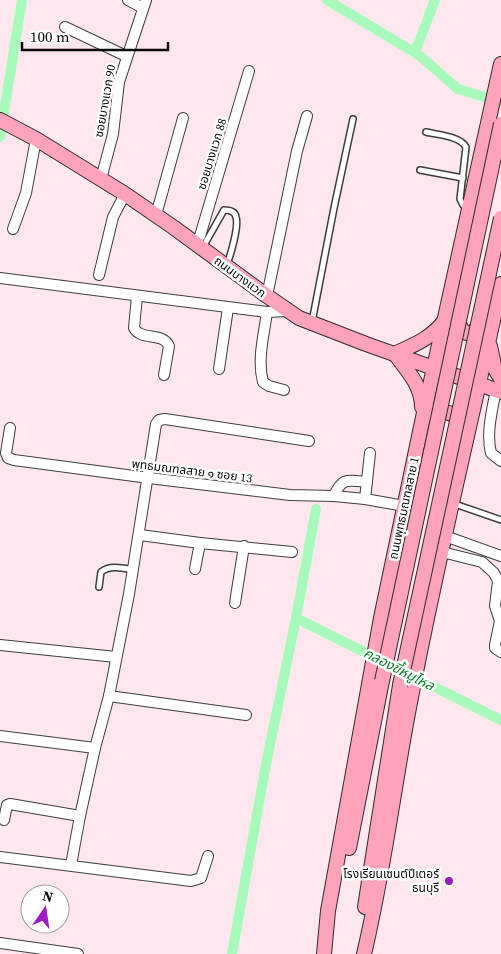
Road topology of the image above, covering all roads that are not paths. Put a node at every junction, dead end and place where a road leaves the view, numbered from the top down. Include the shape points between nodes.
1 (128, 0) edge
2 (145, 4) edge
3 (65, 27) dead end
4 (126, 56) junction
5 (501, 64) edge
6 (249, 71) dead end
7 (307, 116) dead end
8 (183, 118) dead end
9 (353, 119) dead end
10 (0, 120) edge
11 (501, 124) edge
12 (426, 132) dead end
13 (31, 136) junction
14 (420, 170) dead end
15 (463, 178) junction
16 (101, 179) junction
17 (124, 194) junction
18 (469, 211) junction
19 (156, 215) junction
20 (501, 218) edge
21 (13, 229) dead end
22 (198, 246) junction
23 (226, 267) junction
24 (457, 268) junction
25 (98, 275) dead end
26 (501, 276) edge
27 (0, 278) edge
28 (501, 284) edge
29 (137, 296) junction
30 (266, 296) junction
31 (228, 308) junction
32 (288, 311) junction
33 (267, 312) junction
34 (445, 320) junction
35 (312, 323) junction
36 (489, 340) junction
37 (394, 354) junction
38 (434, 367) junction
39 (219, 369) dead end
40 (164, 375) dead end
41 (479, 383) junction
42 (499, 387) edge
43 (284, 390) dead end
44 (422, 422) junction
45 (10, 428) dead end
46 (309, 441) dead end
47 (370, 453) dead end
48 (415, 455) junction
49 (501, 461) edge
50 (459, 470) junction
51 (149, 478) junction
52 (367, 482) junction
53 (334, 496) junction
54 (365, 499) junction
55 (452, 503) junction
56 (404, 506) junction
57 (501, 520) edge
58 (140, 535) junction
59 (445, 536) junction
60 (200, 543) junction
61 (244, 546) junction
62 (292, 552) dead end
63 (442, 552) junction
64 (501, 556) edge
65 (195, 569) dead end
66 (134, 570) junction
67 (99, 587) dead end
68 (234, 603) dead end
69 (0, 645) edge
70 (501, 652) edge
71 (116, 658) junction
72 (109, 696) junction
73 (246, 715) dead end
74 (0, 736) edge
75 (95, 748) junction
76 (80, 816) junction
77 (4, 820) dead end
78 (208, 856) dead end
79 (0, 857) edge
80 (72, 865) junction
81 (0, 943) edge
82 (78, 954) edge
83 (324, 954) edge
84 (328, 954) edge
85 (359, 954) edge
86 (364, 954) edge

1 - 2 street
2 - 4 street, ซอยบางแวก 90
3 - 4 street
4 - 16 street, ซอยบางแวก 90 via 110,149
5 - 18 main road, ถนนพุทธมณฑลสาย 1
6 - 22 street, ซอยบางแวก 88
7 - 30 street
8 - 19 street
9 - 35 lane
10 - 13 main road, ถนนบางแวก
11 - 84 main road, ถนนพุทธมณฑลสาย 1, bridge via 382,681
12 - 15 lane via 464,143 467,154
13 - 16 main road, ถนนบางแวก
13 - 21 street via 26,193
14 - 15 lane
15 - 18 lane via 460,199
16 - 17 main road, ถนนบางแวก
17 - 19 main road, ถนนบางแวก
17 - 25 street via 113,217
18 - 24 main road, ถนนพุทธมณฑลสาย 1
19 - 22 main road, ถนนบางแวก
20 - 85 main road, bridge via 400,685
22 - 23 main road, ถนนบางแวก
22 - 23 lane via 224,210 234,213 236,228
23 - 30 main road, ถนนบางแวก
24 - 26 main road via 455,318 463,332 471,334 486,320
24 - 34 main road, ถนนพุทธมณฑลสาย 1
27 - 29 street
28 - 36 main road
29 - 31 street
29 - 40 street via 135,331 164,339 169,346
30 - 32 main road, ถนนบางแวก
31 - 33 street
31 - 39 street
32 - 33 street
32 - 35 main road, ถนนบางแวก
33 - 43 street via 260,364 262,382
34 - 37 main road via 426,339
34 - 38 main road, ถนนพุทธมณฑลสาย 1
35 - 37 main road, ถนนบางแวก
36 - 41 main road
36 - 42 main road
37 - 38 main road, ถนนบางแวก
37 - 44 main road via 422,398
38 - 41 main road, ถนนบางแวก
38 - 44 main road, ถนนพุทธมณฑลสาย 1
41 - 42 main road, ถนนบางแวก
41 - 50 main road
42 - 49 street via 490,421 489,447
44 - 48 main road, ถนนพุทธมณฑลสาย 1
45 - 51 street, พุทธมณฑลสาย ๑ ซอย 13 via 8,458
46 - 51 street via 159,420
47 - 52 street
48 - 50 main road via 436,411 448,411 461,425
48 - 56 main road, ถนนพุทธมณฑลสาย 1
50 - 55 main road
51 - 53 street, พุทธมณฑลสาย ๑ ซอย 13 via 290,495
51 - 58 street
52 - 53 street via 343,482
52 - 54 street
53 - 54 street, พุทธมณฑลสาย ๑ ซอย 13
54 - 56 street, พุทธมณฑลสาย ๑ ซอย 13
55 - 57 lane
55 - 59 main road
56 - 83 main road, ถนนพุทธมณฑลสาย 1 via 367,688 328,911
58 - 60 street
58 - 66 street
59 - 63 main road
59 - 64 street
60 - 61 street
60 - 65 street
61 - 62 street
61 - 68 street
63 - 70 street via 482,562 494,573 498,581 495,606 500,621 495,648
63 - 86 main road via 408,712
66 - 67 lane via 104,569 100,572
66 - 71 street
69 - 71 street
71 - 72 street
72 - 73 street
72 - 75 street
74 - 75 street
75 - 76 street
76 - 77 street via 10,804
76 - 80 street
78 - 80 street via 200,878 191,881
79 - 80 street
81 - 82 street

